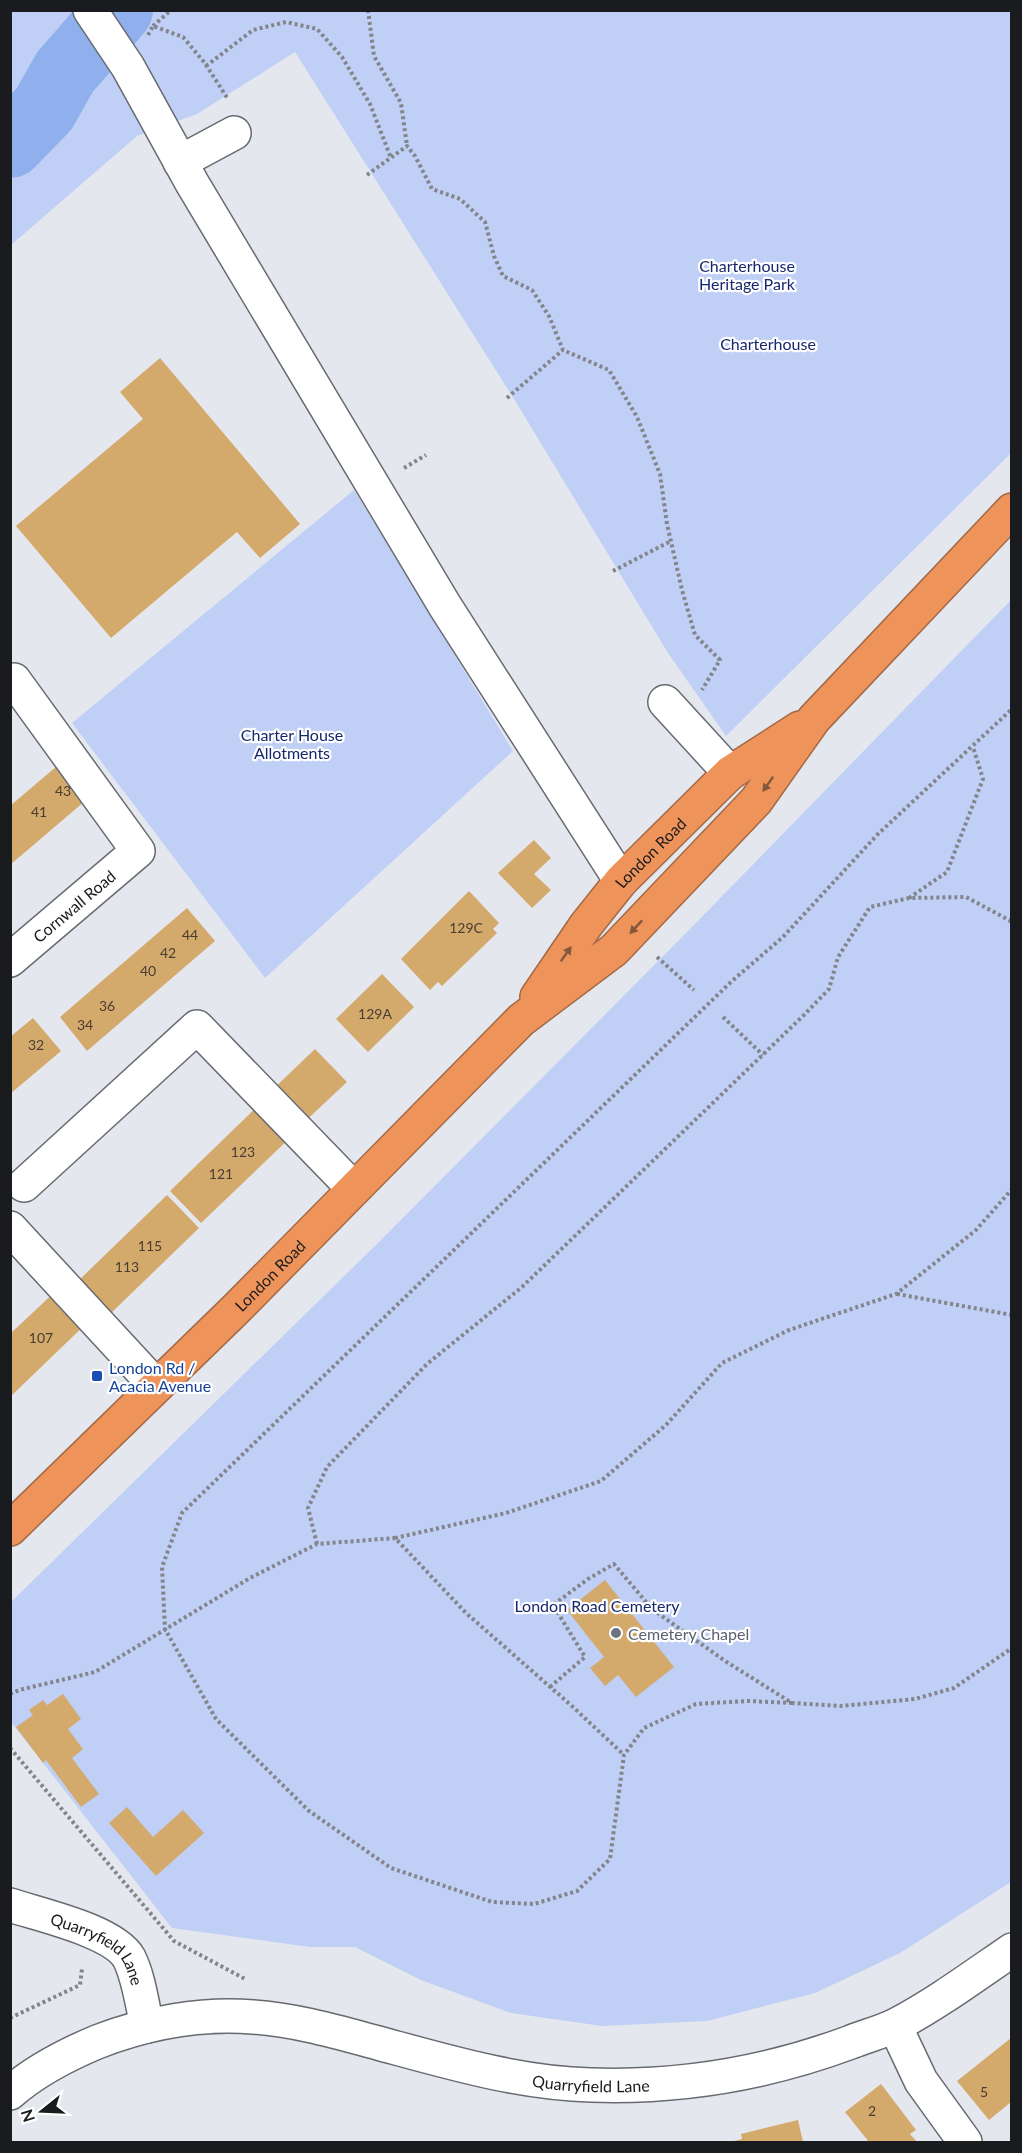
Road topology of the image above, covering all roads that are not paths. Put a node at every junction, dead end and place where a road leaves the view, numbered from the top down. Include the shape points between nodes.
1 (90, 10) edge
2 (234, 133) dead end
3 (180, 162) junction
4 (1011, 510) edge
5 (10, 683) edge
6 (674, 712) road end
7 (814, 719) junction
8 (730, 773) junction
9 (621, 881) junction
10 (10, 960) edge
11 (521, 1020) junction
12 (24, 1185) dead end
13 (354, 1188) junction
14 (10, 1228) edge
15 (156, 1386) junction
16 (12, 1529) edge
17 (10, 1905) edge
18 (1011, 1950) edge
19 (147, 2026) junction
20 (895, 2026) junction
21 (14, 2087) edge
22 (965, 2142) edge

1 - 3 street via 128,67
2 - 3 street
3 - 9 street via 445,606
4 - 7 highway, London Road
5 - 10 street, Cornwall Road via 14,680 138,851
6 - 8 street
7 - 8 highway, London Road
7 -> 11 highway, London Road via 756,801 614,950
8 - 9 highway, London Road
11 -> 9 highway, London Road
11 - 13 highway, London Road
12 - 13 street via 197,1027
13 - 15 highway, London Road
14 - 15 street
15 - 16 highway, London Road
17 - 19 street, Quarryfield Lane via 97,1933 115,1944 128,1956
18 - 20 street, Quarryfield Lane
19 - 20 street, Quarryfield Lane via 197,2018 253,2017 321,2028 514,2077 627,2086 750,2072 817,2054
19 - 21 street, Quarryfield Lane via 75,2051
20 - 22 street via 921,2081

